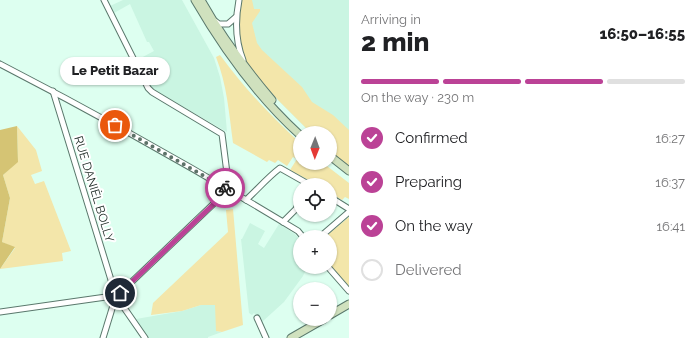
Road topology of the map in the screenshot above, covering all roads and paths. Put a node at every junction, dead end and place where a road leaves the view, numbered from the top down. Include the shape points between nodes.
1 (104, 0) edge
2 (195, 0) edge
3 (201, 0) edge
4 (239, 0) edge
5 (236, 17) junction
6 (211, 18) junction
7 (0, 64) edge
8 (247, 70) junction
9 (53, 91) junction
10 (297, 126) edge
11 (293, 128) edge
12 (337, 162) edge
13 (337, 167) edge
14 (349, 171) edge
15 (349, 176) edge
16 (298, 178) edge
17 (228, 190) junction
18 (246, 200) junction
19 (337, 201) edge
20 (349, 209) edge
21 (293, 212) edge
22 (349, 212) edge
23 (283, 222) junction
24 (296, 230) edge
25 (328, 230) edge
26 (334, 274) edge
27 (349, 291) edge
28 (116, 296) junction
29 (349, 304) edge
30 (337, 311) edge
31 (0, 312) edge
32 (257, 318) dead end
33 (312, 326) edge
34 (103, 338) edge
35 (145, 338) edge
36 (266, 338) edge
37 (291, 338) edge

1 - 17 street via 148,88 222,134
2 - 11 main road via 216,36 245,76
3 - 6 main road
4 - 5 street
5 - 6 street via 223,25
5 - 8 street via 237,40
6 - 8 main road
7 - 9 street
8 - 10 main road
9 - 17 street
9 - 28 street, RUE DANIÈL BOLLY
12 - 14 main road
13 - 15 main road
16 - 18 street via 280,168
17 - 18 street
17 - 28 street
18 - 23 street
19 - 20 street
21 - 23 street
22 - 25 street
23 - 24 street
26 - 27 street
28 - 31 street
28 - 34 street
28 - 35 street, RUE DANIÈL BOLLY
29 - 30 main road
32 - 36 street
33 - 37 main road

